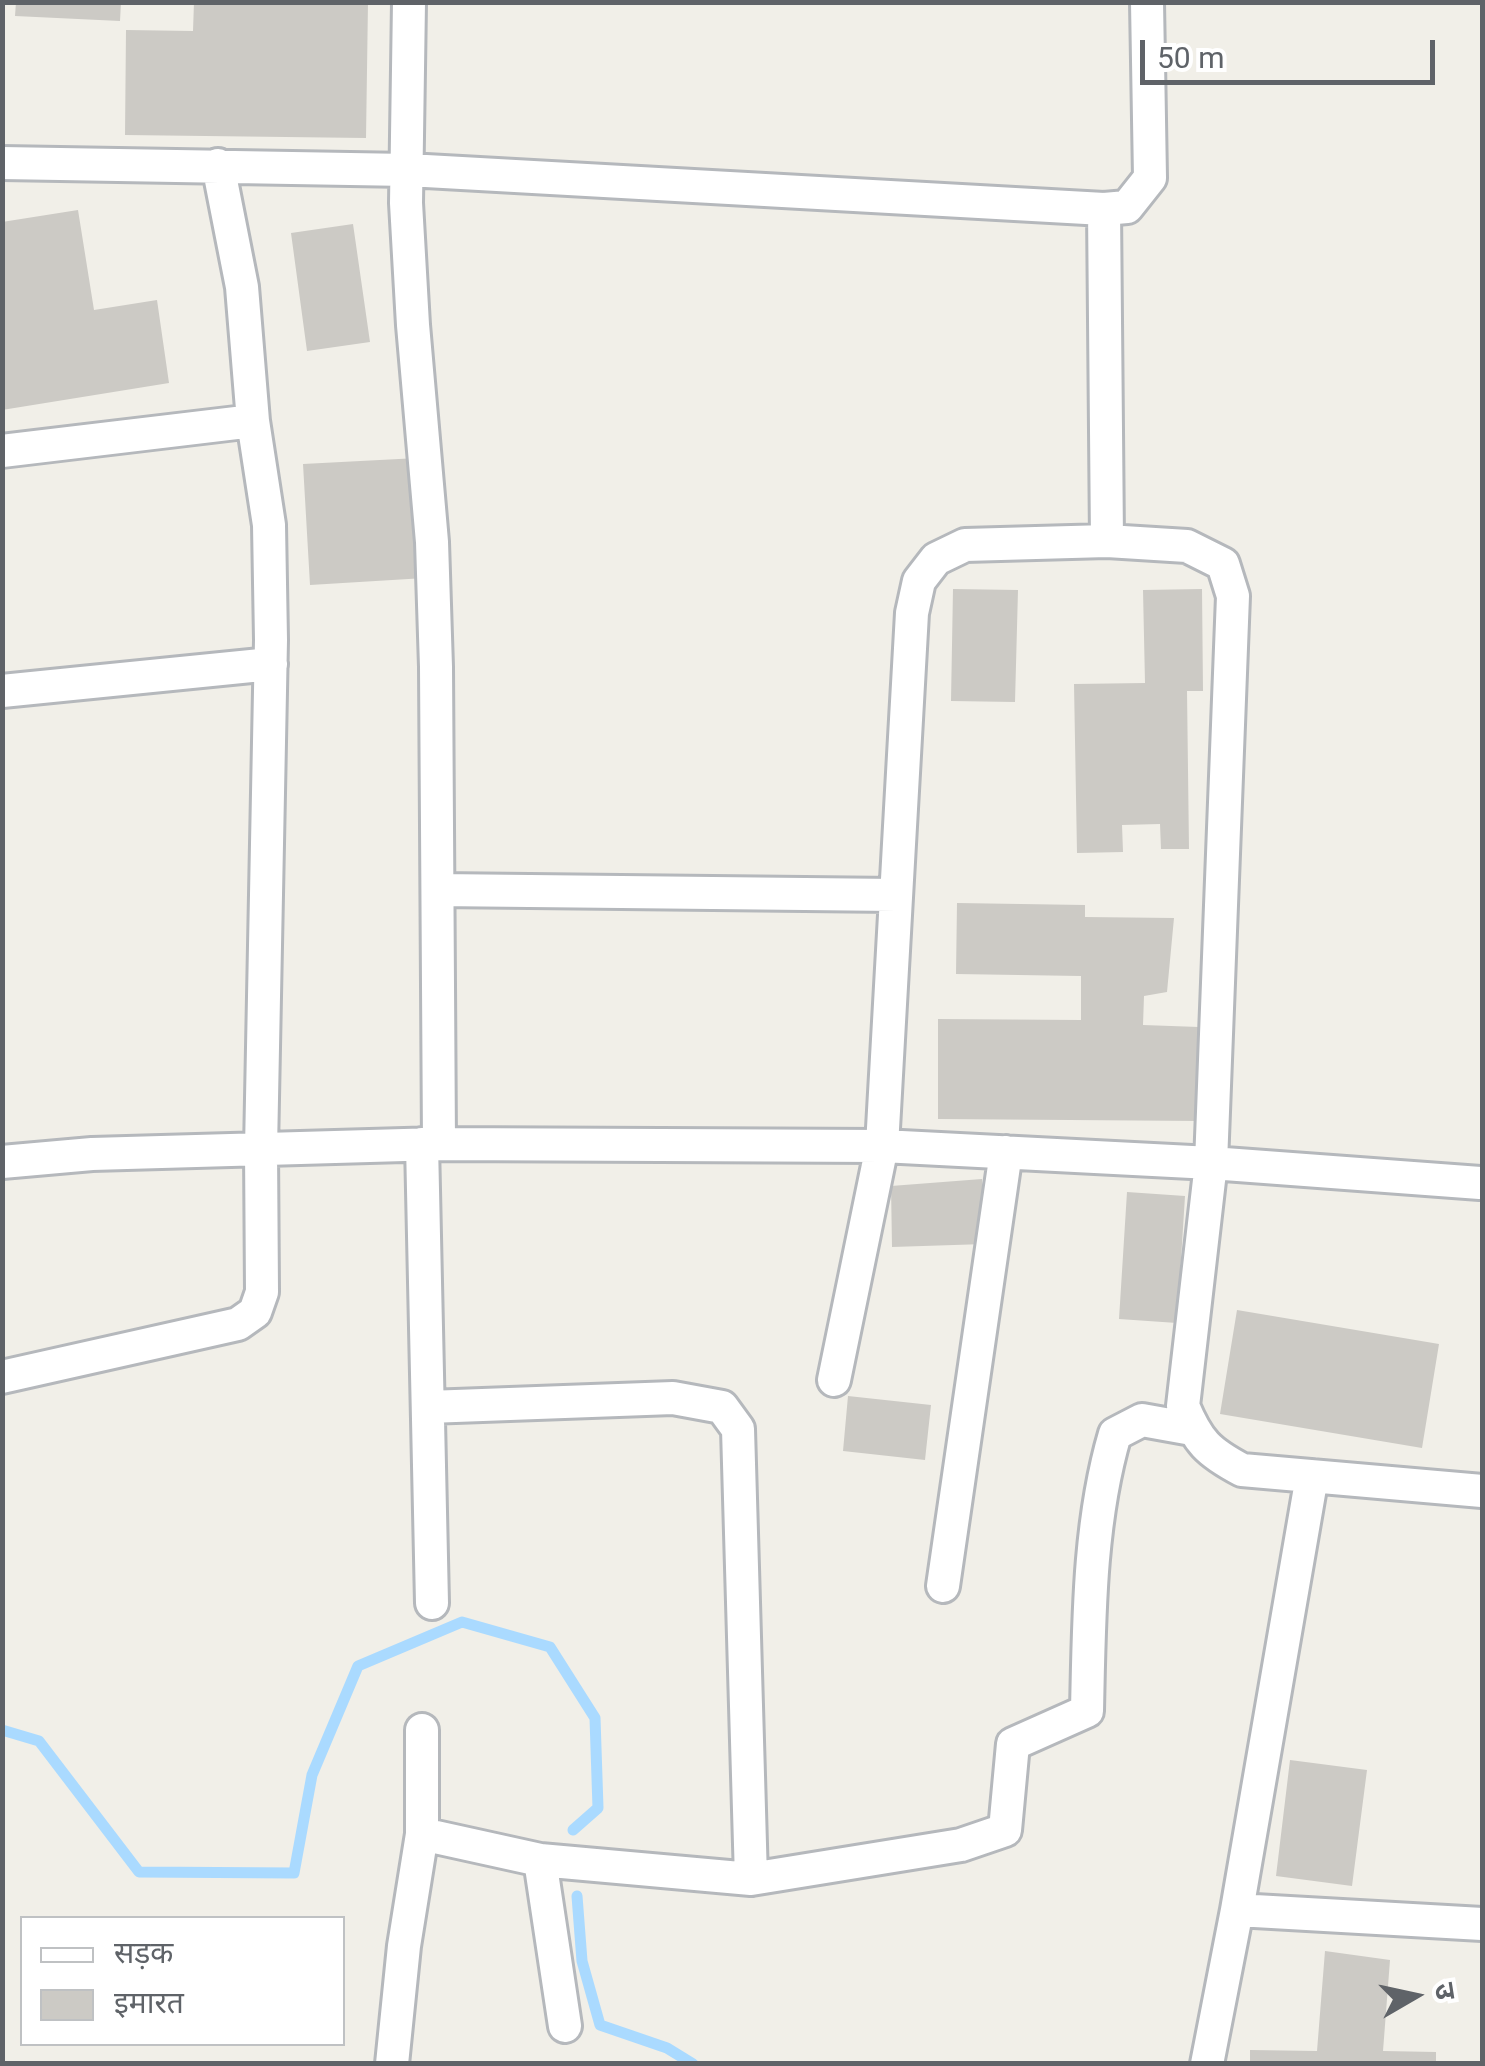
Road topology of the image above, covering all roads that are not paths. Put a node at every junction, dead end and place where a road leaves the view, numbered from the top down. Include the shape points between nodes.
1 (409, 2) edge
2 (1147, 2) edge
3 (2, 163) edge
4 (218, 165) junction
5 (408, 170) junction
6 (1104, 209) junction
7 (254, 420) junction
8 (2, 451) edge
9 (1107, 541) junction
10 (271, 664) junction
11 (2, 691) edge
12 (438, 890) junction
13 (896, 895) junction
14 (430, 1144) junction
15 (882, 1146) junction
16 (261, 1149) junction
17 (1006, 1152) junction
18 (2, 1162) edge
19 (1211, 1163) junction
20 (1480, 1183) edge
21 (2, 1376) edge
22 (834, 1380) dead end
23 (428, 1407) junction
24 (1192, 1429) junction
25 (1312, 1476) junction
26 (1482, 1491) edge
27 (944, 1586) dead end
28 (432, 1603) dead end
29 (422, 1730) dead end
30 (422, 1834) junction
31 (540, 1860) junction
32 (751, 1879) junction
33 (1237, 1910) junction
34 (1482, 1924) edge
35 (566, 2026) dead end
36 (392, 2064) edge
37 (1208, 2064) edge

1 - 5 street
2 - 6 street via 1150,178 1127,207
3 - 4 street
4 - 5 street
4 - 7 street via 242,287
5 - 6 street
5 - 12 street via 412,326 433,578
6 - 9 street
7 - 8 street
7 - 10 street via 268,525
9 - 13 street via 966,545 936,559 920,580 912,613
9 - 19 street via 1187,546 1223,564 1232,596
10 - 11 street
10 - 16 street
12 - 13 street
12 - 14 street
13 - 15 street
14 - 15 street
14 - 16 street
14 - 23 street
15 - 17 street
15 - 22 street
16 - 18 street
16 - 21 street via 262,1292 256,1312 238,1324
17 - 19 street
17 - 27 street
19 - 20 street
19 - 24 street via 1182,1406
23 - 28 street
23 - 32 street via 673,1398 722,1407 738,1429
24 - 25 street via 1210,1452 1242,1470
24 - 32 street via 1142,1420 1115,1434 1101,1481 1087,1712 1013,1744 1006,1830 961,1844
25 - 26 street
25 - 33 street
29 - 30 street
30 - 31 street
30 - 36 street
31 - 32 street
31 - 35 street
33 - 34 street
33 - 37 street

